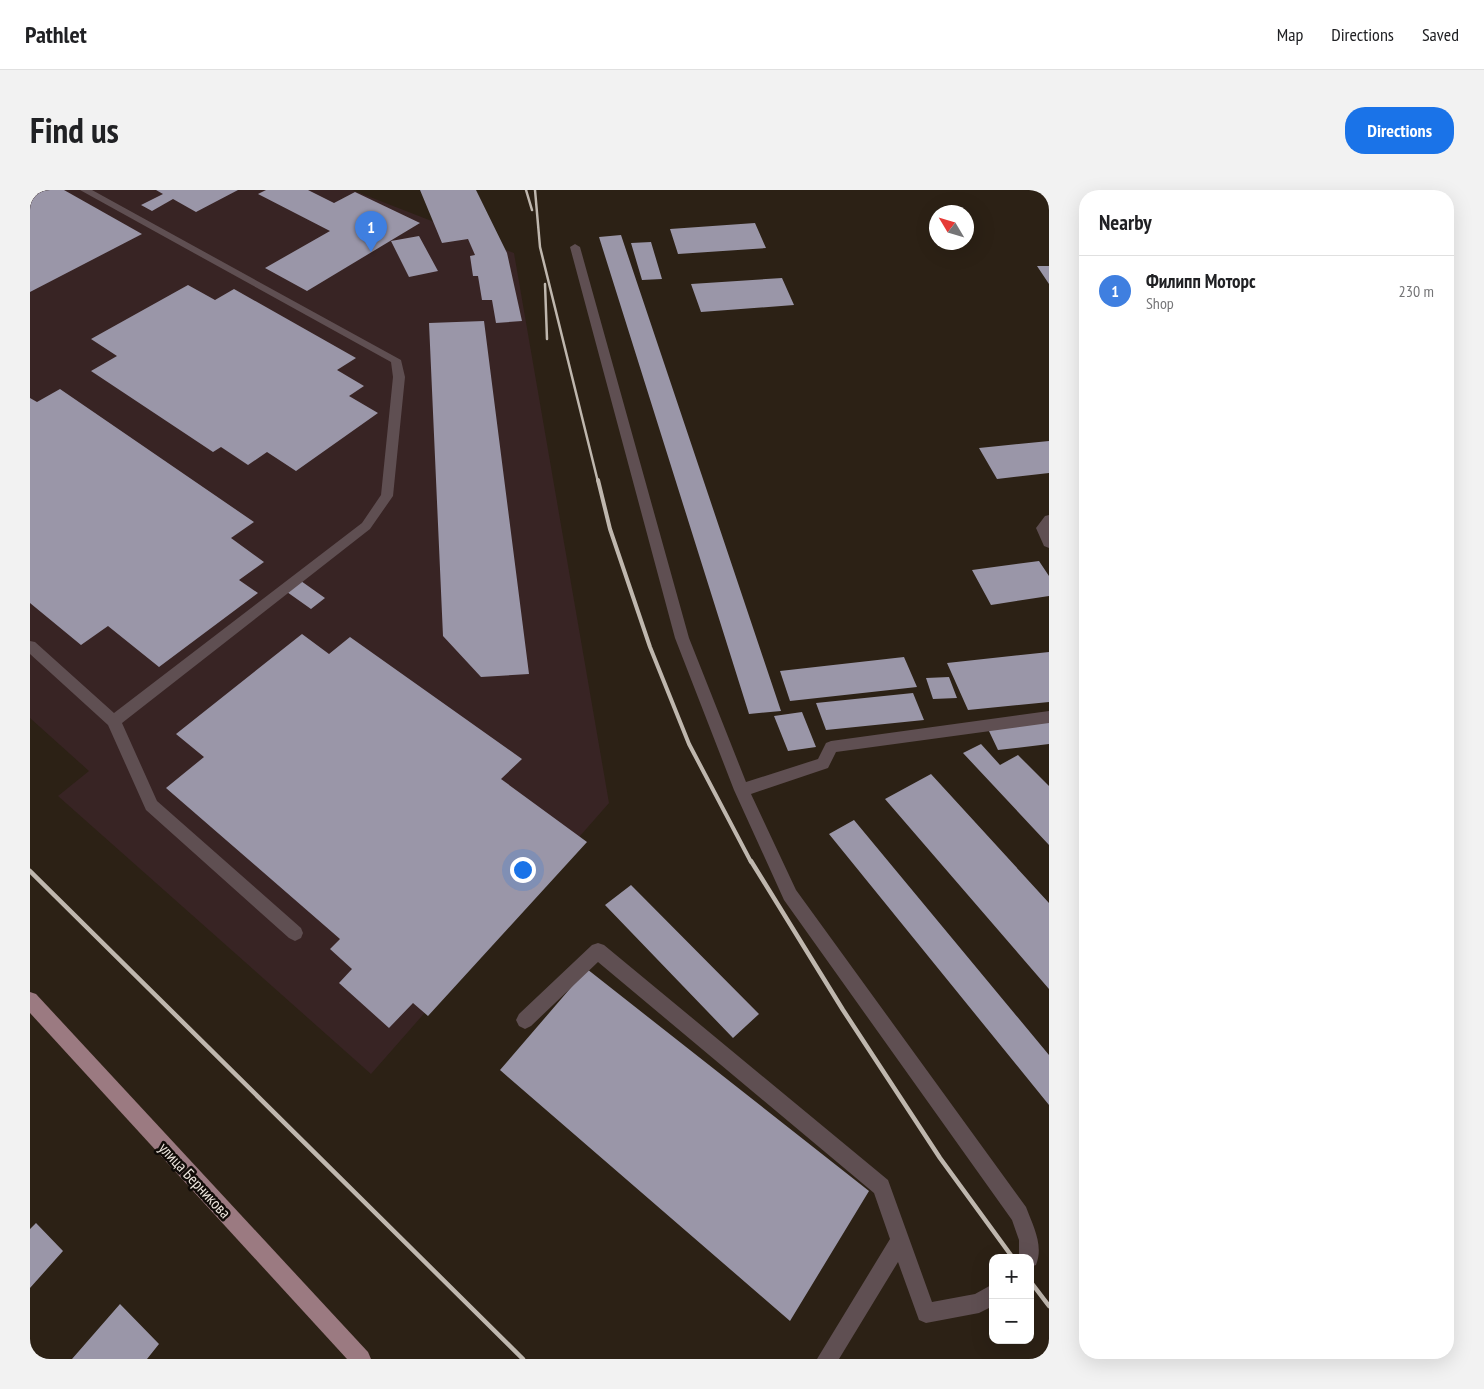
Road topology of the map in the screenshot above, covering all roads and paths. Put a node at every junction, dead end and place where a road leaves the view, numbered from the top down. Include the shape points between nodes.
1 (85, 190) edge
2 (575, 247) dead end
3 (1049, 519) edge
4 (1049, 543) edge
5 (30, 646) edge
6 (1049, 717) edge
7 (114, 721) junction
8 (742, 790) junction
9 (295, 933) dead end
10 (30, 1000) edge
11 (525, 1020) dead end
12 (900, 1240) junction
13 (1028, 1254) edge
14 (989, 1297) edge
15 (361, 1359) edge
16 (827, 1359) edge

1 - 7 street via 396,360 399,377 388,496 366,526
2 - 8 street via 682,638
3 - 4 street via 1042,528
5 - 7 street
6 - 8 street via 831,747 823,764
7 - 9 street via 151,805
8 - 13 street via 790,894 1019,1214 1029,1240
10 - 15 main road, улица Берникова
11 - 12 street via 598,951 881,1187
12 - 14 street via 926,1313 979,1303
12 - 16 street

